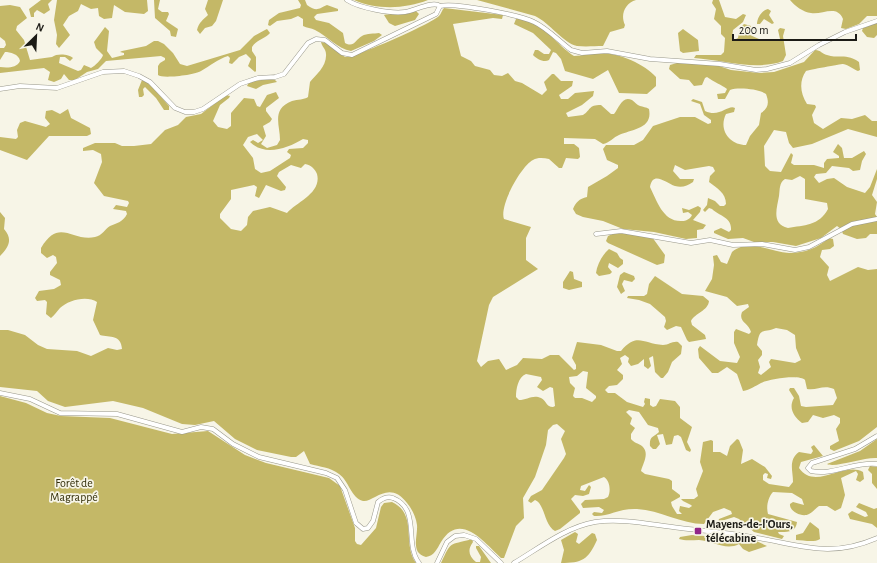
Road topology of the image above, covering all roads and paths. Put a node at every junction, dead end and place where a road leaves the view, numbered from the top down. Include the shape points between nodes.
1 (347, 0) edge
2 (440, 6) junction
3 (877, 21) edge
4 (0, 89) edge
5 (877, 219) edge
6 (596, 234) dead end
7 (0, 393) edge
8 (877, 436) edge
9 (877, 464) edge
10 (877, 538) edge
11 (419, 563) edge
12 (437, 563) edge
13 (501, 563) edge
14 (514, 563) edge

1 - 2 street via 363,7 395,13 434,4
2 - 3 street via 524,18 535,22 577,52 607,51 650,60 720,64 756,70 785,65 845,32
2 - 4 street via 437,13 352,55 342,53 325,40 312,40 285,73 240,84 197,111 185,112 175,108 150,82 124,71 103,72 57,88 20,86
5 - 6 street via 852,224 809,247 795,250 762,244 733,244 710,240 691,243 621,231
7 - 11 street via 30,399 60,413 117,414 182,432 201,427 213,429 236,446 259,457 337,478 345,490 356,523 363,529 371,526 378,502 386,497 392,498 404,506 409,516 413,551
8 - 9 street via 856,449 812,463 808,468 810,471 819,472
10 - 14 street via 847,548 827,550 738,536 605,521 574,529
12 - 13 street via 445,544 451,538 461,535 476,539

